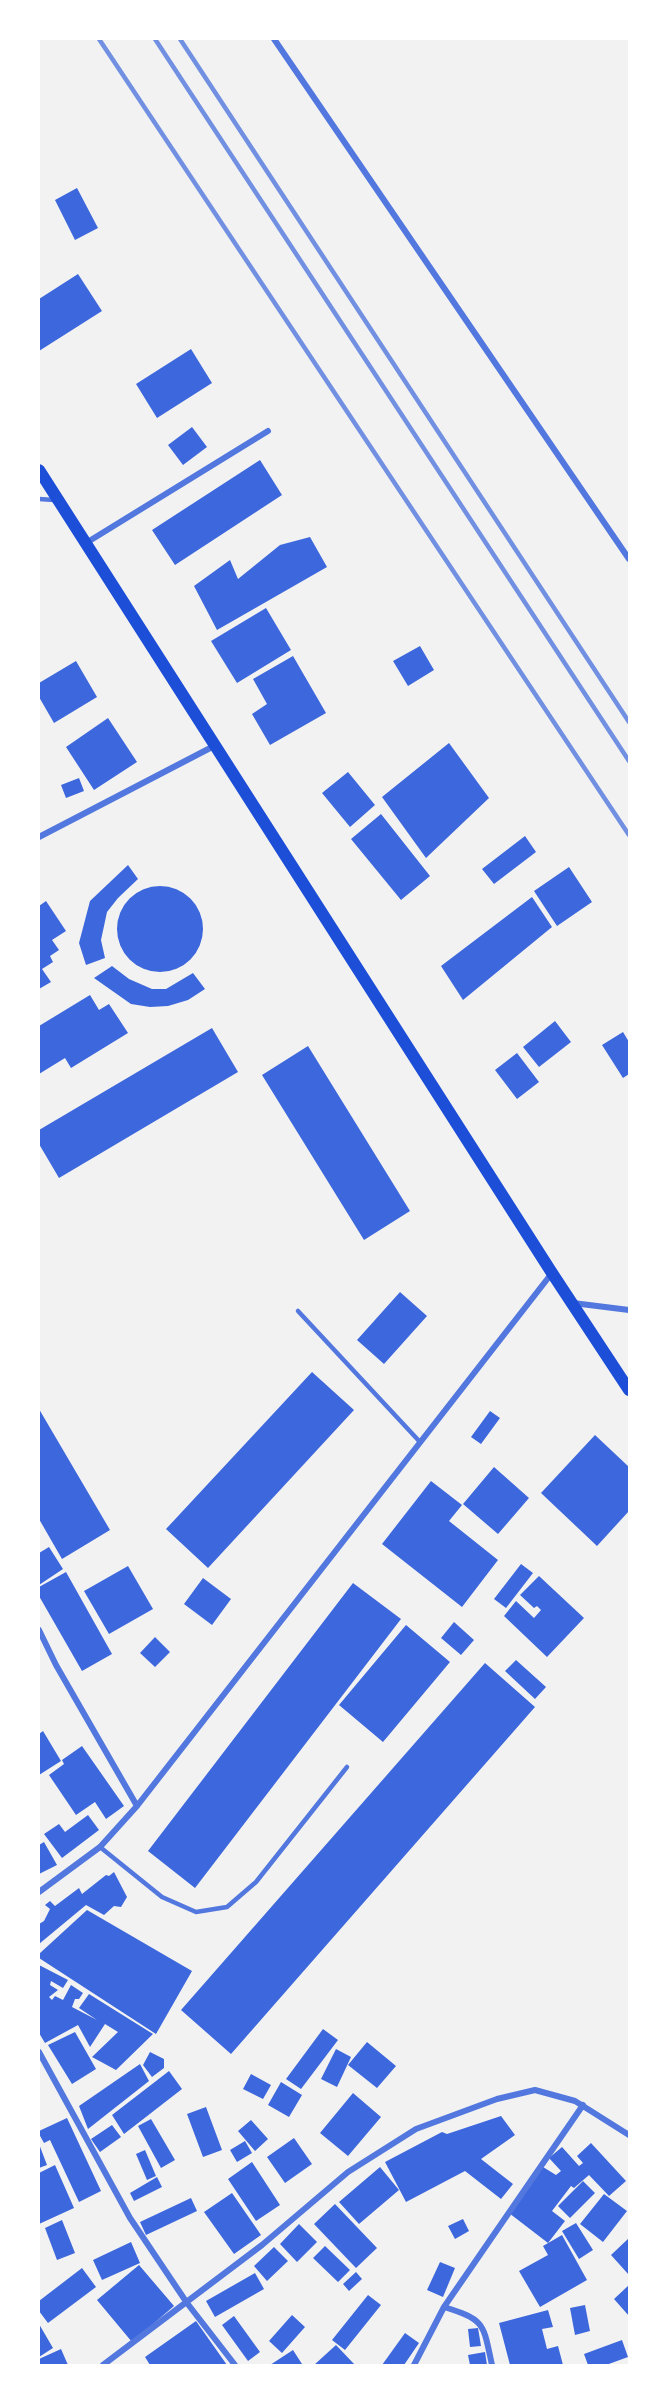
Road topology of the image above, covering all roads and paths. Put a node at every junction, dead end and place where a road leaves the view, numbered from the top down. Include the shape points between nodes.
1 (274, 39) edge
2 (268, 431) dead end
3 (39, 470) edge
4 (39, 499) edge
5 (59, 500) junction
6 (86, 543) junction
7 (629, 559) edge
8 (216, 745) junction
9 (39, 837) edge
10 (552, 1273) junction
11 (571, 1303) junction
12 (629, 1310) edge
13 (298, 1311) dead end
14 (629, 1390) edge
15 (420, 1442) junction
16 (39, 1630) edge
17 (347, 1767) dead end
18 (137, 1806) junction
19 (100, 1847) junction
20 (39, 1892) edge
21 (39, 2052) edge
22 (583, 2105) junction
23 (629, 2135) edge
24 (187, 2303) junction
25 (444, 2307) junction
26 (103, 2365) edge
27 (236, 2365) edge
28 (414, 2365) edge
29 (492, 2365) edge

1 - 7 street
2 - 6 street
3 - 5 main road
4 - 5 lane
5 - 6 main road
6 - 8 main road
8 - 9 street
8 - 10 main road
10 - 11 main road
10 - 15 street
11 - 12 street
11 - 14 main road
13 - 15 lane
15 - 18 street
16 - 18 street
17 - 19 lane via 256,1882 227,1907 196,1912 162,1897
18 - 19 street
19 - 20 street
21 - 24 street via 130,2218
22 - 23 street
22 - 24 street via 535,2090 497,2099 416,2129 348,2172
22 - 25 street
24 - 26 street
24 - 27 street
25 - 28 street
25 - 29 street via 478,2320 484,2329

